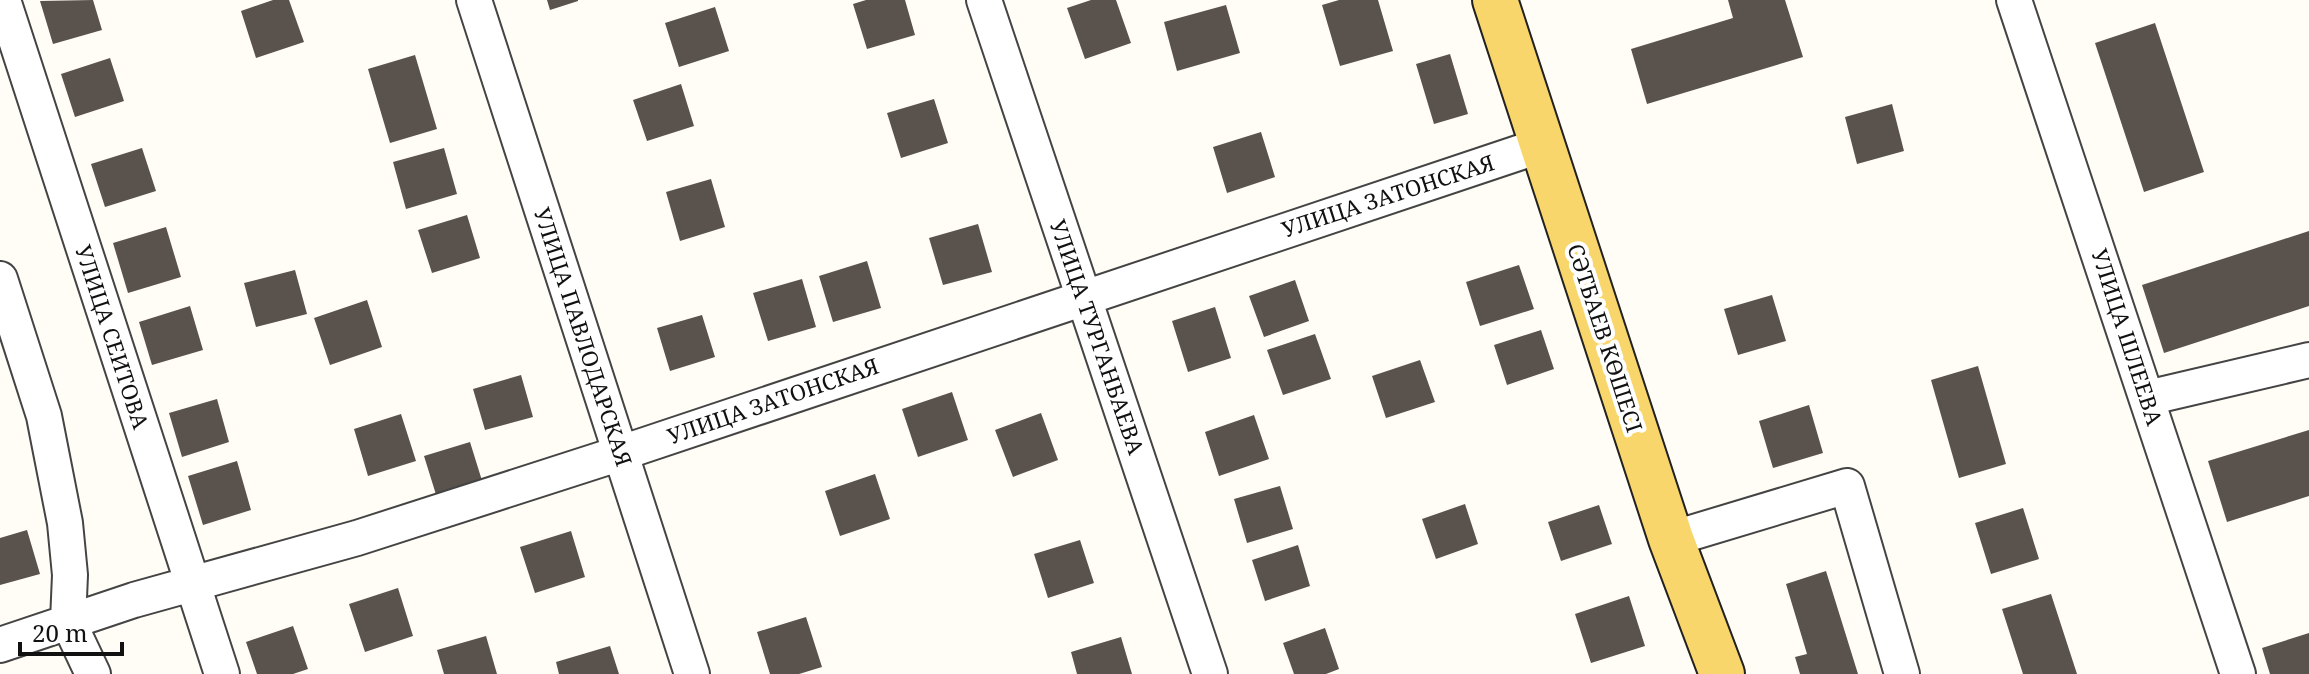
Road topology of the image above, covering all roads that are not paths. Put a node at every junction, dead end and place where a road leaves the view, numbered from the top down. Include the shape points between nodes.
1 (3, 0) edge
2 (474, 0) edge
3 (984, 0) edge
4 (1495, 0) edge
5 (2014, 0) edge
6 (1542, 145) junction
7 (0, 279) edge
8 (1083, 298) junction
9 (2309, 360) edge
10 (2147, 398) junction
11 (621, 453) junction
12 (1671, 539) junction
13 (192, 583) junction
14 (68, 621) junction
15 (0, 645) edge
16 (93, 674) edge
17 (222, 674) edge
18 (692, 674) edge
19 (1210, 674) edge
20 (1722, 674) edge
21 (1902, 674) edge
22 (2238, 674) edge

1 - 13 street, УЛИЦА СЕИТОВА
2 - 11 street, УЛИЦА ПАВЛОДАРСКАЯ
3 - 8 street, УЛИЦА ТУРГАНБАЕВА
4 - 6 main road, СӘТБАЕВ КӨШЕСІ
5 - 10 street, УЛИЦА ШЛЕЕВА
6 - 8 street, УЛИЦА ЗАТОНСКАЯ
6 - 12 main road, СӘТБАЕВ КӨШЕСІ
7 - 14 street via 44,416 65,523
8 - 11 street, УЛИЦА ЗАТОНСКАЯ
8 - 19 street, УЛИЦА ТУРГАНБАЕВА
9 - 10 street
10 - 22 street, УЛИЦА ШЛЕЕВА
11 - 13 street, УЛИЦА ЗАТОНСКАЯ via 357,538
11 - 18 street, УЛИЦА ПАВЛОДАРСКАЯ
12 - 20 main road, СӘТБАЕВ КӨШЕСІ
12 - 21 street via 1847,486
13 - 14 street, УЛИЦА ЗАТОНСКАЯ
13 - 17 street, УЛИЦА СЕИТОВА
14 - 15 street, УЛИЦА ЗАТОНСКАЯ
14 - 16 street

